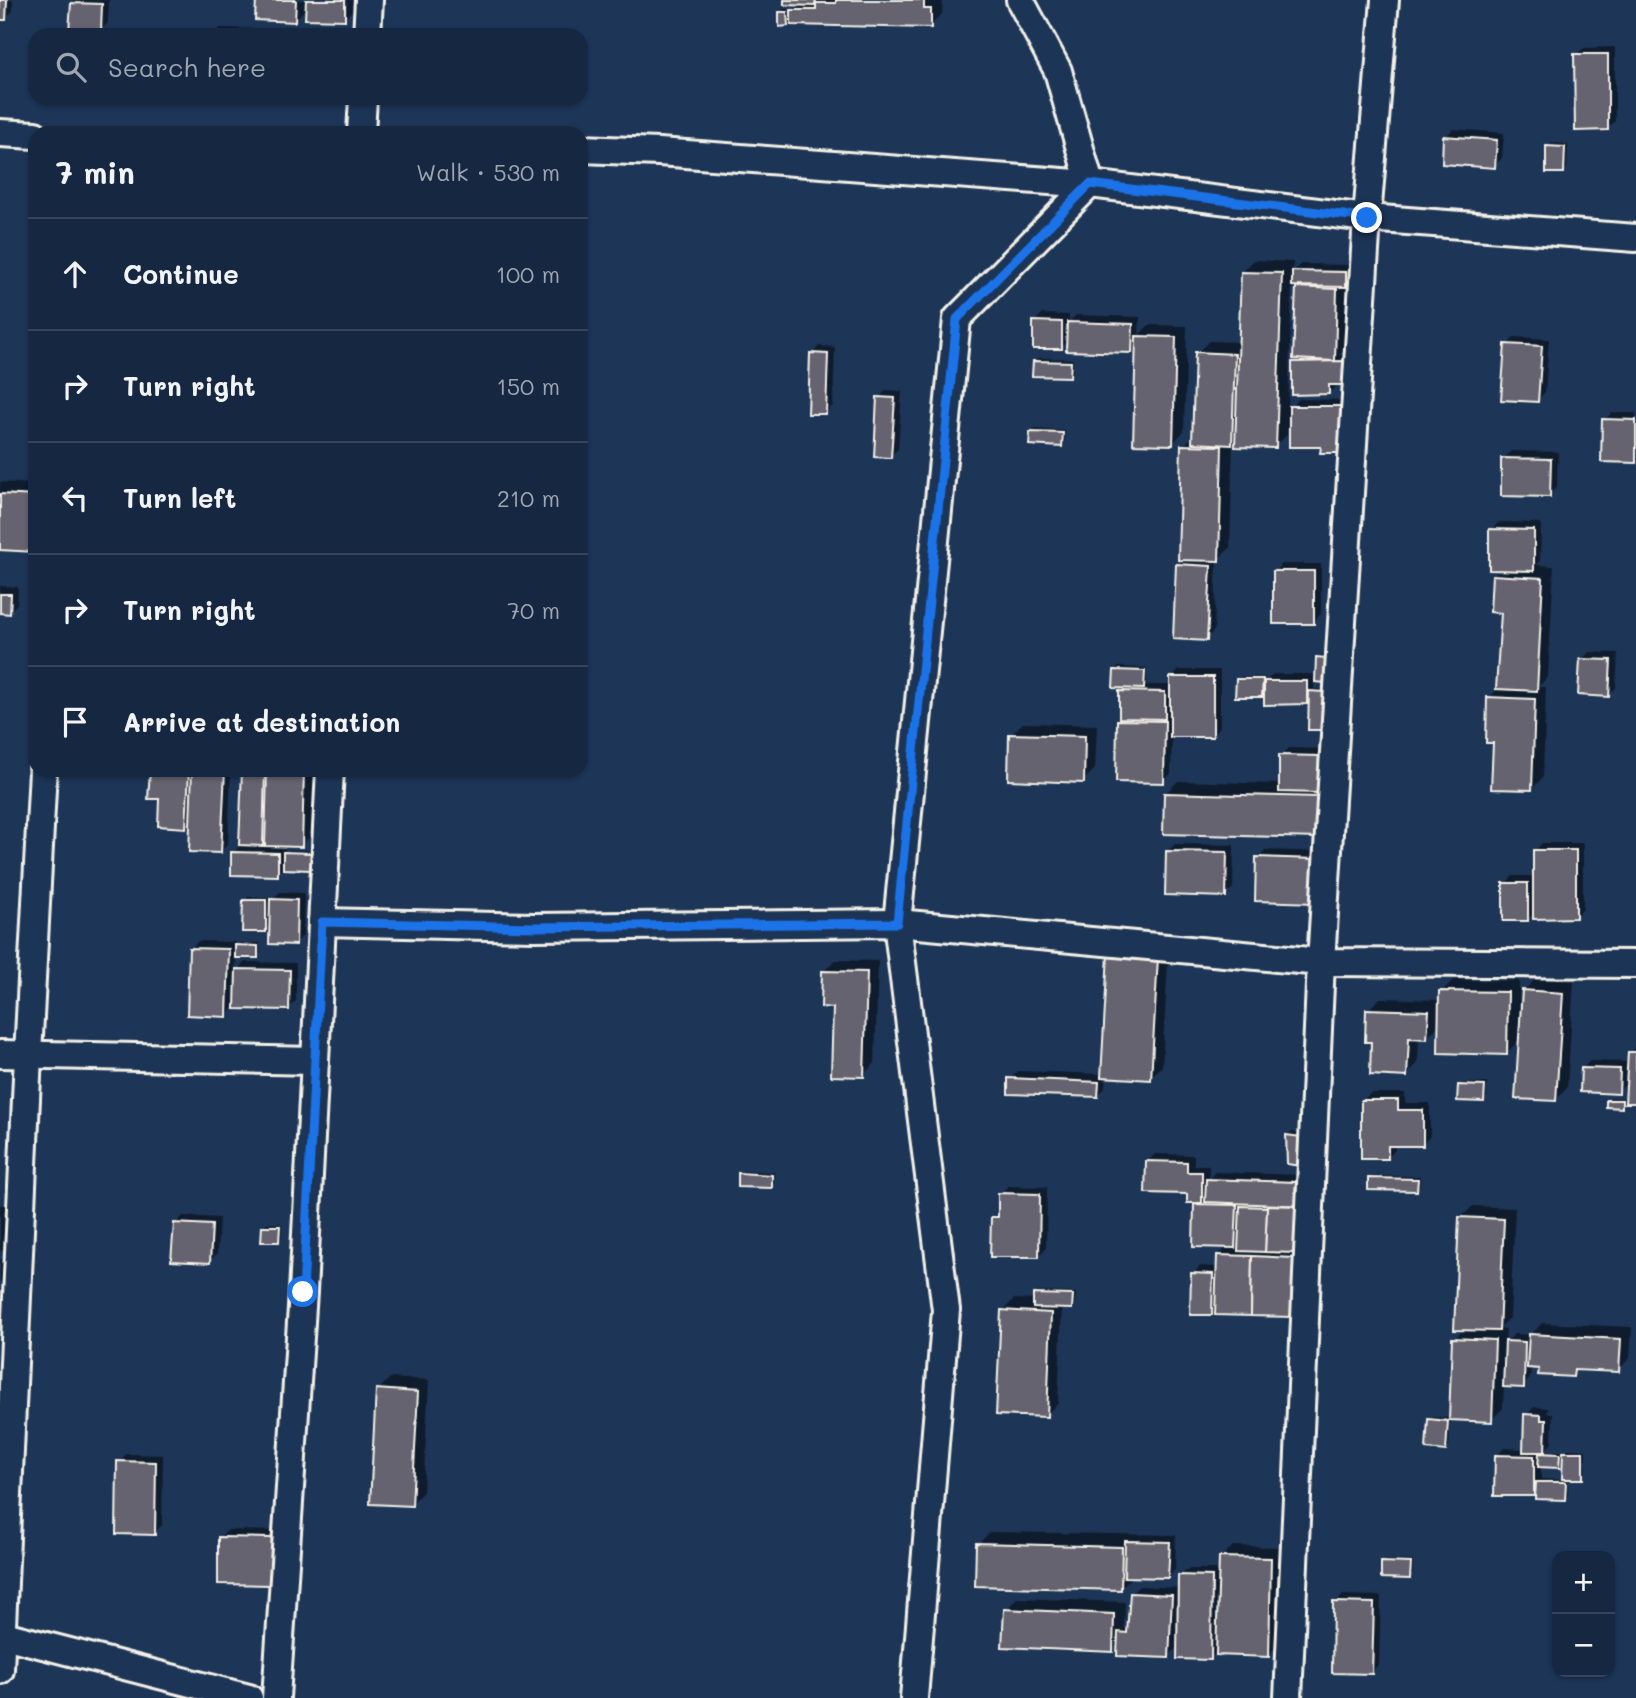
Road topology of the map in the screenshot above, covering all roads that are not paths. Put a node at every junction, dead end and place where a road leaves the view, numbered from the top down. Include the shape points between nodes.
1 (369, 0) edge
2 (1020, 0) edge
3 (1385, 0) edge
4 (367, 28) edge
5 (363, 105) edge
6 (361, 126) edge
7 (0, 133) edge
8 (28, 135) edge
9 (588, 149) edge
10 (1090, 184) junction
11 (1367, 218) junction
12 (1636, 238) edge
13 (43, 777) edge
14 (330, 777) edge
15 (322, 922) junction
16 (897, 923) junction
17 (1321, 962) junction
18 (1636, 964) edge
19 (0, 1054) edge
20 (28, 1055) junction
21 (315, 1061) junction
22 (1, 1634) edge
23 (0, 1670) edge
24 (249, 1698) edge
25 (276, 1698) edge
26 (914, 1698) edge
27 (1288, 1698) edge

1 - 4 street
2 - 10 street via 1058,71
3 - 11 street
5 - 6 street
7 - 8 street
9 - 10 street
10 - 11 street
10 - 16 street via 957,319
11 - 12 street
11 - 17 street
13 - 20 street
14 - 15 street
15 - 16 street via 534,927
15 - 21 street
16 - 17 street
16 - 26 street via 946,1310
17 - 18 street
17 - 27 street
19 - 20 street
20 - 21 street
20 - 22 street
21 - 25 street
22 - 23 street
22 - 24 street

